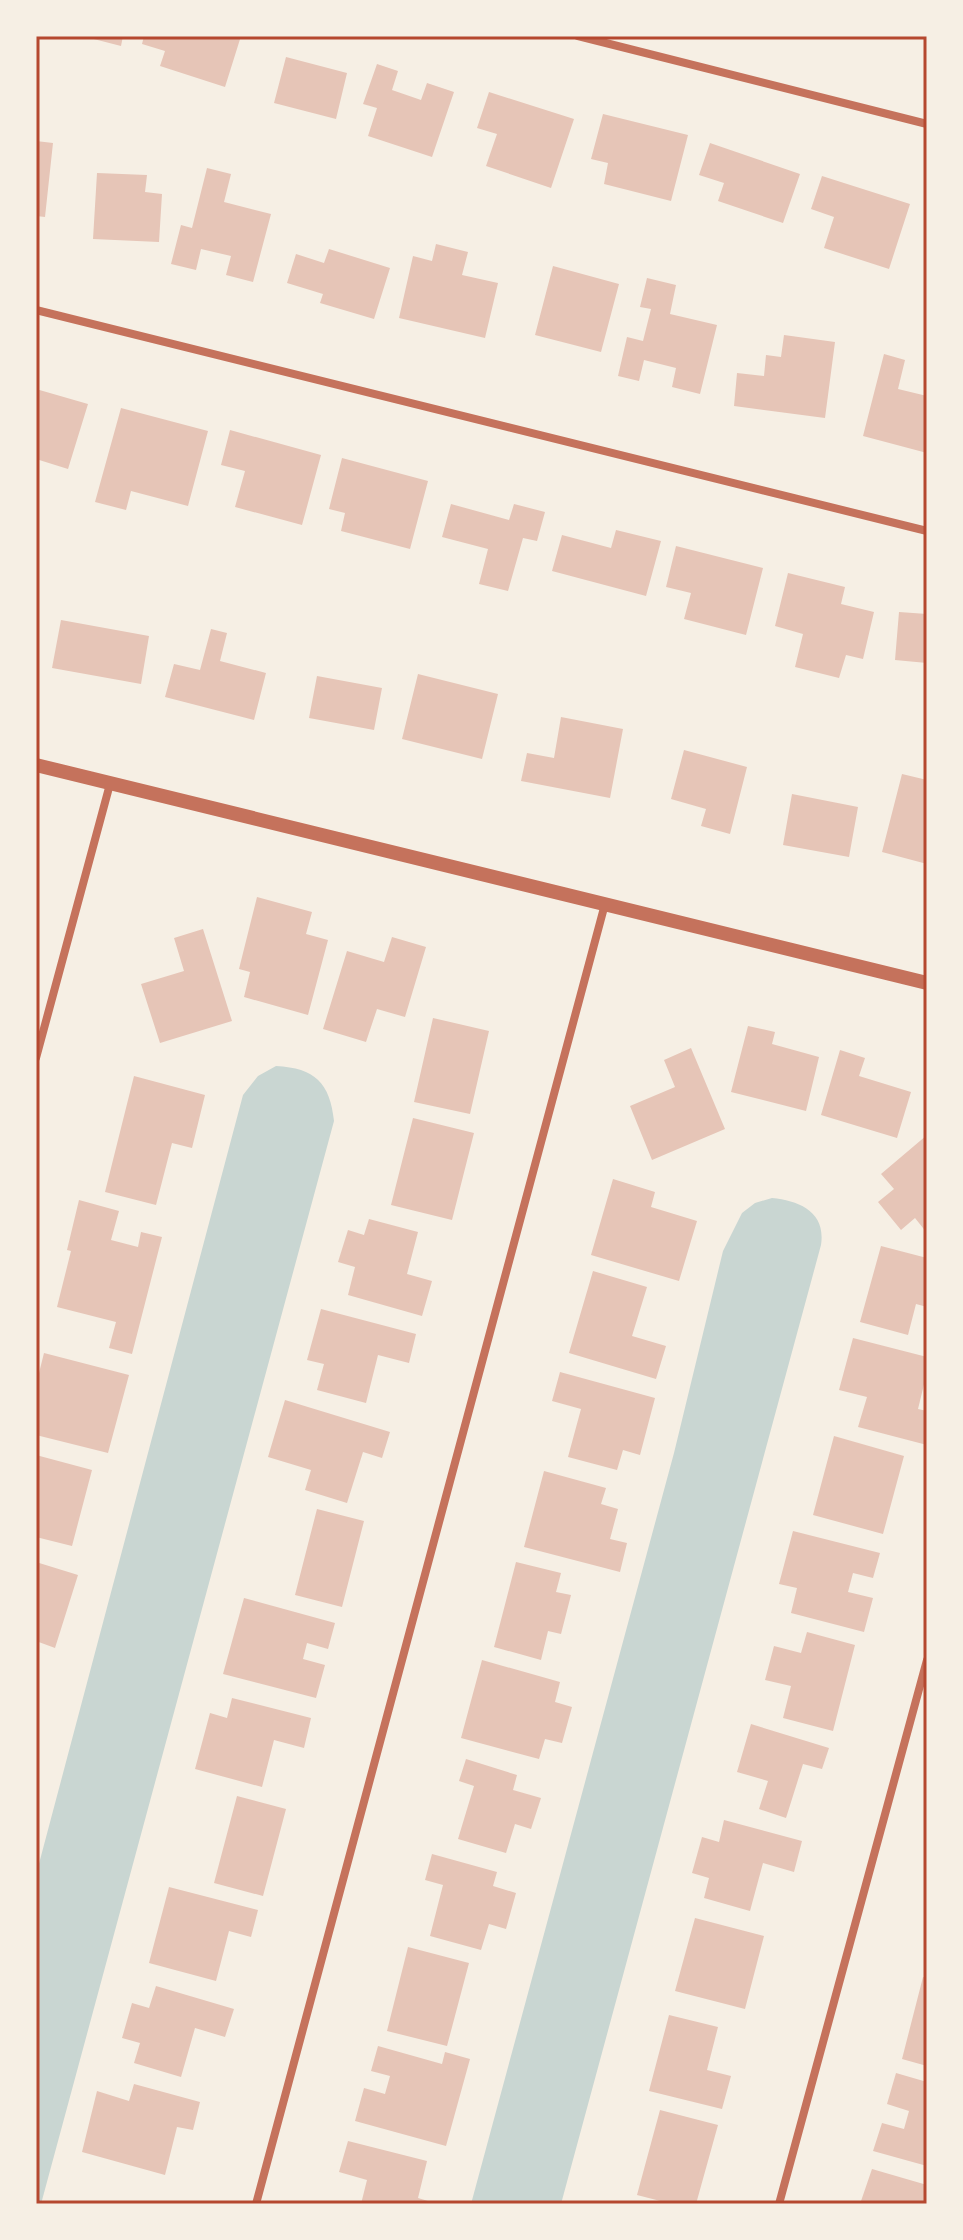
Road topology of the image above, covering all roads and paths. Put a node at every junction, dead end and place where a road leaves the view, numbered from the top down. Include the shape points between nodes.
1 (578, 36) edge
2 (927, 124) edge
3 (36, 310) edge
4 (927, 531) edge
5 (36, 765) edge
6 (110, 784) junction
7 (605, 904) junction
8 (927, 983) edge
9 (36, 1058) edge
10 (927, 1660) edge
11 (256, 2204) edge
12 (779, 2204) edge

1 - 2 street
3 - 4 street
5 - 6 street
6 - 7 street
6 - 9 street
7 - 8 street
7 - 11 street
10 - 12 street

